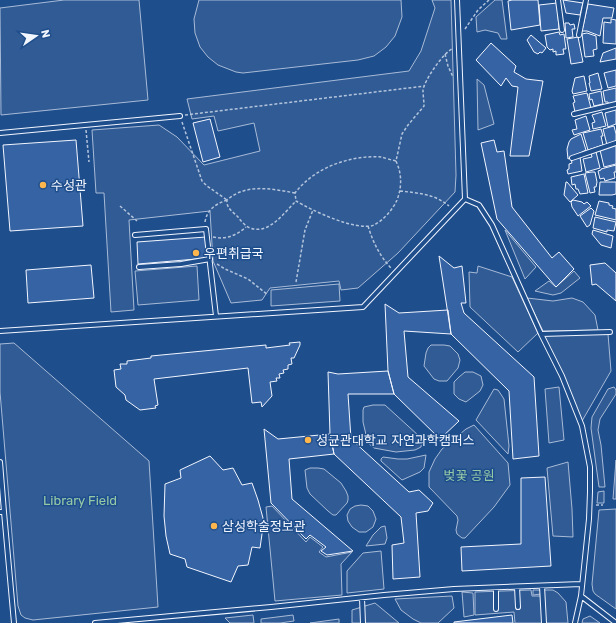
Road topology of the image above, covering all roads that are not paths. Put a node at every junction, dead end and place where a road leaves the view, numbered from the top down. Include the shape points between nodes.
1 (457, 0) edge
2 (558, 0) edge
3 (586, 0) edge
4 (562, 30) dead end
5 (579, 35) dead end
6 (616, 104) edge
7 (574, 114) dead end
8 (180, 116) road end
9 (0, 133) edge
10 (616, 143) edge
11 (572, 158) dead end
12 (465, 199) junction
13 (136, 235) dead end
14 (210, 259) junction
15 (139, 267) dead end
16 (216, 316) junction
17 (0, 331) edge
18 (610, 332) dead end
19 (541, 334) junction
20 (0, 462) edge
21 (2, 512) edge
22 (581, 584) junction
23 (542, 586) junction
24 (517, 587) junction
25 (496, 588) junction
26 (580, 596) junction
27 (362, 598) junction
28 (518, 607) dead end
29 (496, 609) dead end
30 (143, 621) edge
31 (14, 623) edge
32 (94, 623) edge
33 (363, 623) edge
34 (544, 623) edge
35 (575, 623) edge
36 (616, 623) edge

1 - 12 lane
2 - 4 lane
3 - 5 lane
6 - 7 lane
8 - 9 lane
10 - 11 lane
12 - 16 lane via 363,307
12 - 19 lane via 480,206 492,225
13 - 14 lane via 206,229
14 - 15 lane
14 - 16 lane
16 - 17 lane
18 - 19 lane
19 - 22 lane via 562,376 582,426 590,467 589,519
20 - 21 lane
21 - 31 lane
22 - 23 lane
22 - 26 lane
23 - 24 lane
23 - 34 lane
24 - 25 lane
24 - 28 lane
25 - 27 lane via 384,594
25 - 29 lane
26 - 35 lane
26 - 36 lane
27 - 30 lane
27 - 33 lane
30 - 32 lane

